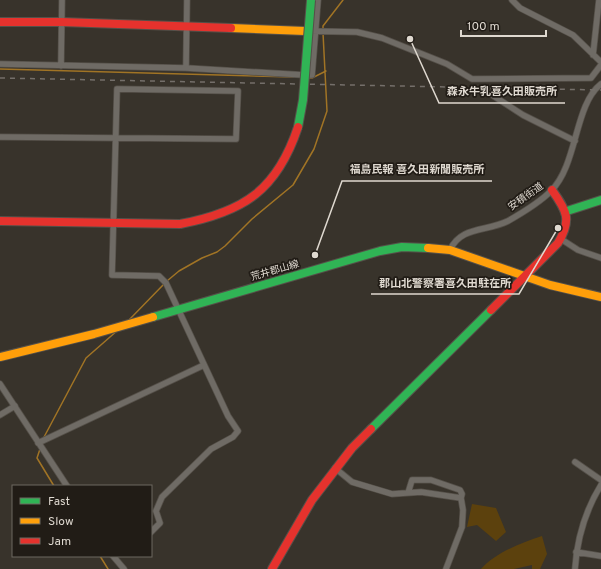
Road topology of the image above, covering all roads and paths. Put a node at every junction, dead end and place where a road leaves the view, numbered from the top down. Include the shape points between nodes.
1 (62, 0) edge
2 (187, 0) edge
3 (307, 0) edge
4 (311, 0) edge
5 (318, 0) edge
6 (512, 0) edge
7 (599, 0) edge
8 (0, 22) edge
9 (62, 22) junction
10 (187, 27) junction
11 (306, 31) junction
12 (316, 31) junction
13 (593, 55) junction
14 (0, 64) edge
15 (601, 64) edge
16 (61, 66) junction
17 (186, 68) junction
18 (304, 75) junction
19 (601, 84) edge
20 (489, 93) dead end
21 (0, 136) edge
22 (114, 139) junction
23 (575, 141) junction
24 (552, 190) junction
25 (601, 200) edge
26 (567, 211) junction
27 (0, 221) edge
28 (113, 223) junction
29 (561, 239) junction
30 (450, 250) junction
31 (601, 258) edge
32 (524, 276) junction
33 (601, 297) edge
34 (178, 309) junction
35 (0, 357) edge
36 (204, 365) junction
37 (0, 384) edge
38 (14, 406) junction
39 (0, 415) edge
40 (38, 443) junction
41 (574, 462) dead end
42 (336, 468) junction
43 (601, 480) edge
44 (66, 485) edge
45 (600, 488) edge
46 (408, 493) junction
47 (461, 498) junction
48 (152, 531) edge
49 (576, 552) junction
50 (601, 556) edge
51 (116, 557) edge
52 (124, 569) edge
53 (272, 569) edge
54 (446, 569) edge
55 (575, 569) edge

1 - 9 street
2 - 10 street
3 - 11 street
4 - 28 street, bridge via 301,117 284,161 268,184 236,208 204,220 180,224
5 - 12 street
6 - 13 street via 520,8 573,35
7 - 13 street
8 - 9 street
9 - 10 street
9 - 16 street
10 - 11 street
10 - 17 street
11 - 12 street
11 - 18 street
12 - 15 street via 357,32 382,38 447,64 472,79 591,78
12 - 18 street via 312,75
13 - 15 street
14 - 16 street
16 - 17 street
17 - 18 street
19 - 23 street, 安積街道 via 590,99
20 - 23 street via 523,115
21 - 22 street
22 - 22 street via 236,139 238,91 117,89
22 - 28 street
23 - 24 street, 安積街道 via 563,173
24 - 26 street
24 - 30 street, 安積街道 via 507,221 463,234 455,240
25 - 26 street
26 - 29 street via 567,223
27 - 28 street
28 - 34 street via 112,275 159,276 166,283
29 - 31 street via 578,250
29 - 32 street
30 - 32 street, 荒井郡山線
30 - 34 street, 荒井郡山線 via 424,246 380,251
32 - 33 street, 荒井郡山線 via 565,290
32 - 42 street via 352,448
34 - 35 street, 荒井郡山線 via 94,334
34 - 36 street
36 - 40 street
36 - 48 street via 228,416 238,431 211,449 162,497 156,511 160,523
37 - 38 street
38 - 39 street
38 - 40 street
40 - 44 street
41 - 43 street
42 - 46 street via 352,482 392,494
42 - 53 street via 312,500
45 - 49 street via 584,519
46 - 47 street via 421,492
46 - 47 street via 412,480 430,480 460,490
47 - 54 street via 462,527
49 - 50 street
49 - 55 street
51 - 52 street

